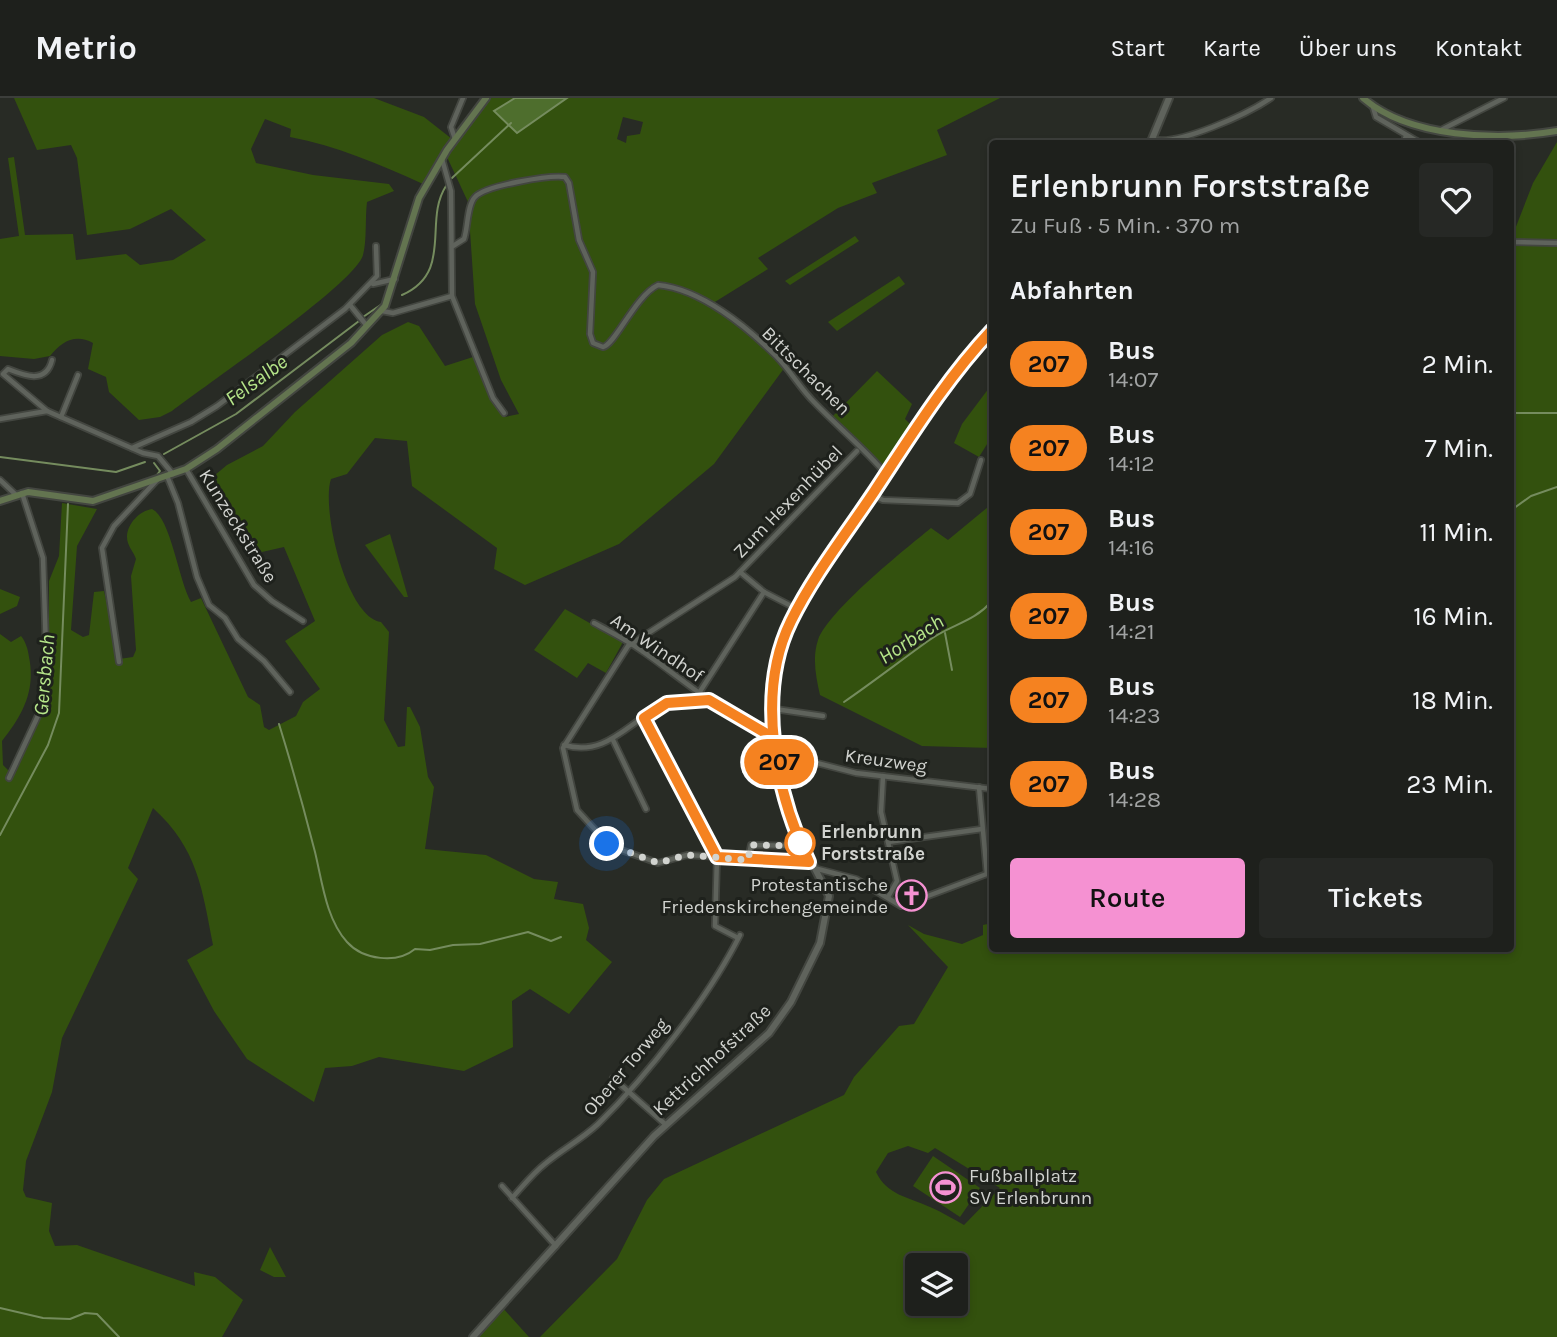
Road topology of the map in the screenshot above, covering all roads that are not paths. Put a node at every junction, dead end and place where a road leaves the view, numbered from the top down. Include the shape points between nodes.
1 (463, 98) edge
2 (486, 98) edge
3 (1169, 98) edge
4 (1271, 98) edge
5 (1363, 98) edge
6 (1501, 99) edge
7 (1373, 107) junction
8 (1441, 130) junction
9 (1557, 131) edge
10 (1406, 136) junction
11 (455, 139) junction
12 (1151, 140) edge
13 (1163, 140) edge
14 (1405, 140) edge
15 (1414, 140) edge
16 (442, 158) junction
17 (1514, 242) edge
18 (1557, 243) edge
19 (376, 246) dead end
20 (453, 246) junction
21 (395, 279) junction
22 (372, 284) junction
23 (452, 296) junction
24 (350, 305) junction
25 (382, 311) junction
26 (368, 328) junction
27 (989, 333) edge
28 (52, 360) dead end
29 (78, 374) dead end
30 (47, 411) junction
31 (505, 413) dead end
32 (61, 417) junction
33 (0, 419) edge
34 (132, 448) junction
35 (856, 452) dead end
36 (981, 460) dead end
37 (186, 469) junction
38 (886, 474) junction
39 (170, 475) junction
40 (158, 479) junction
41 (0, 480) edge
42 (19, 494) junction
43 (872, 495) junction
44 (0, 501) edge
45 (740, 572) junction
46 (764, 592) junction
47 (797, 609) junction
48 (303, 621) dead end
49 (594, 623) dead end
50 (631, 643) junction
51 (119, 662) dead end
52 (290, 692) dead end
53 (699, 693) junction
54 (709, 700) junction
55 (774, 709) junction
56 (823, 716) dead end
57 (644, 718) junction
58 (776, 737) junction
59 (612, 740) junction
60 (564, 745) junction
61 (777, 753) junction
62 (883, 776) junction
63 (9, 778) dead end
64 (979, 787) junction
65 (989, 789) edge
66 (646, 809) dead end
67 (982, 829) junction
68 (888, 842) junction
69 (802, 846) junction
70 (717, 857) junction
71 (748, 860) junction
72 (811, 865) junction
73 (989, 873) edge
74 (888, 897) junction
75 (613, 1078) dead end
76 (627, 1091) junction
77 (665, 1124) junction
78 (502, 1186) dead end
79 (512, 1198) junction
80 (556, 1247) junction
81 (473, 1337) edge

1 - 11 street via 451,127
2 - 11 main road
3 - 12 street
4 - 13 street via 1248,112
5 - 7 main road
6 - 8 street
7 - 8 main road via 1404,124
7 - 10 street via 1376,117
8 - 9 main road via 1516,135
10 - 14 street
10 - 15 street
11 - 16 main road
16 - 20 street via 451,187
16 - 21 main road via 416,206
17 - 18 street
19 - 22 street via 378,274
20 - 23 street
20 - 38 street, Bittschachen via 464,239 478,194 511,183 565,177 579,240 593,272 593,343 603,347 612,343 633,308 658,285 706,302 776,356
21 - 22 street
21 - 25 main road
22 - 24 street
23 - 25 street via 394,313
23 - 31 street via 493,398
24 - 26 street
24 - 34 street via 200,417
25 - 26 main road
26 - 37 main road
27 - 38 street, Kettrichhofstraße via 951,377
28 - 30 street via 46,371 31,377 8,369 3,374
29 - 32 street
30 - 32 street
30 - 33 street
32 - 34 street
34 - 39 street via 158,456
35 - 45 street, Zum Hexenhübel
36 - 43 street via 970,494 958,503 883,500
37 - 39 main road
37 - 48 street, Kunzeckstraße via 254,585
38 - 43 street, Kettrichhofstraße
39 - 40 main road
39 - 52 street via 209,606
40 - 42 main road via 93,501
40 - 51 street via 114,526 103,548
41 - 42 street
42 - 44 main road
42 - 63 street via 43,558 47,680 43,705
43 - 47 street, Kettrichhofstraße
45 - 46 street
45 - 50 street, Zum Hexenhübel
46 - 47 street
46 - 53 street
47 - 55 street, Kettrichhofstraße via 778,660
49 - 50 street, Am Windhof
50 - 53 street, Am Windhof
50 - 60 street
53 - 54 street, Am Windhof
54 - 57 street via 667,703
54 - 58 street, Am Windhof
55 - 56 street
55 - 58 street, Kettrichhofstraße
57 - 59 street
57 - 70 street
58 - 61 street, Kettrichhofstraße
59 - 60 street via 587,747
59 - 66 street
60 - 70 street via 572,796 584,821 607,844 658,863 687,855
61 - 62 street, Kreuzweg
61 - 69 street, Kettrichhofstraße via 789,816
62 - 64 street, Kreuzweg
62 - 68 street via 880,806
64 - 65 street, Kreuzweg
64 - 67 street
67 - 68 street
67 - 73 street
68 - 74 street via 897,881
69 - 71 street via 751,845
69 - 72 street, Kettrichhofstraße
70 - 71 street
70 - 76 street, Oberer Torweg via 715,926 739,937 709,986
71 - 72 street
72 - 74 street via 856,879
72 - 77 street, Kettrichhofstraße via 828,890 829,904 820,943 786,1012 769,1033
73 - 74 street via 903,906
75 - 76 street
76 - 77 street
76 - 79 street, Oberer Torweg via 592,1129 543,1165
77 - 80 street, Kettrichhofstraße
78 - 79 street
79 - 80 street
80 - 81 street, Kettrichhofstraße

